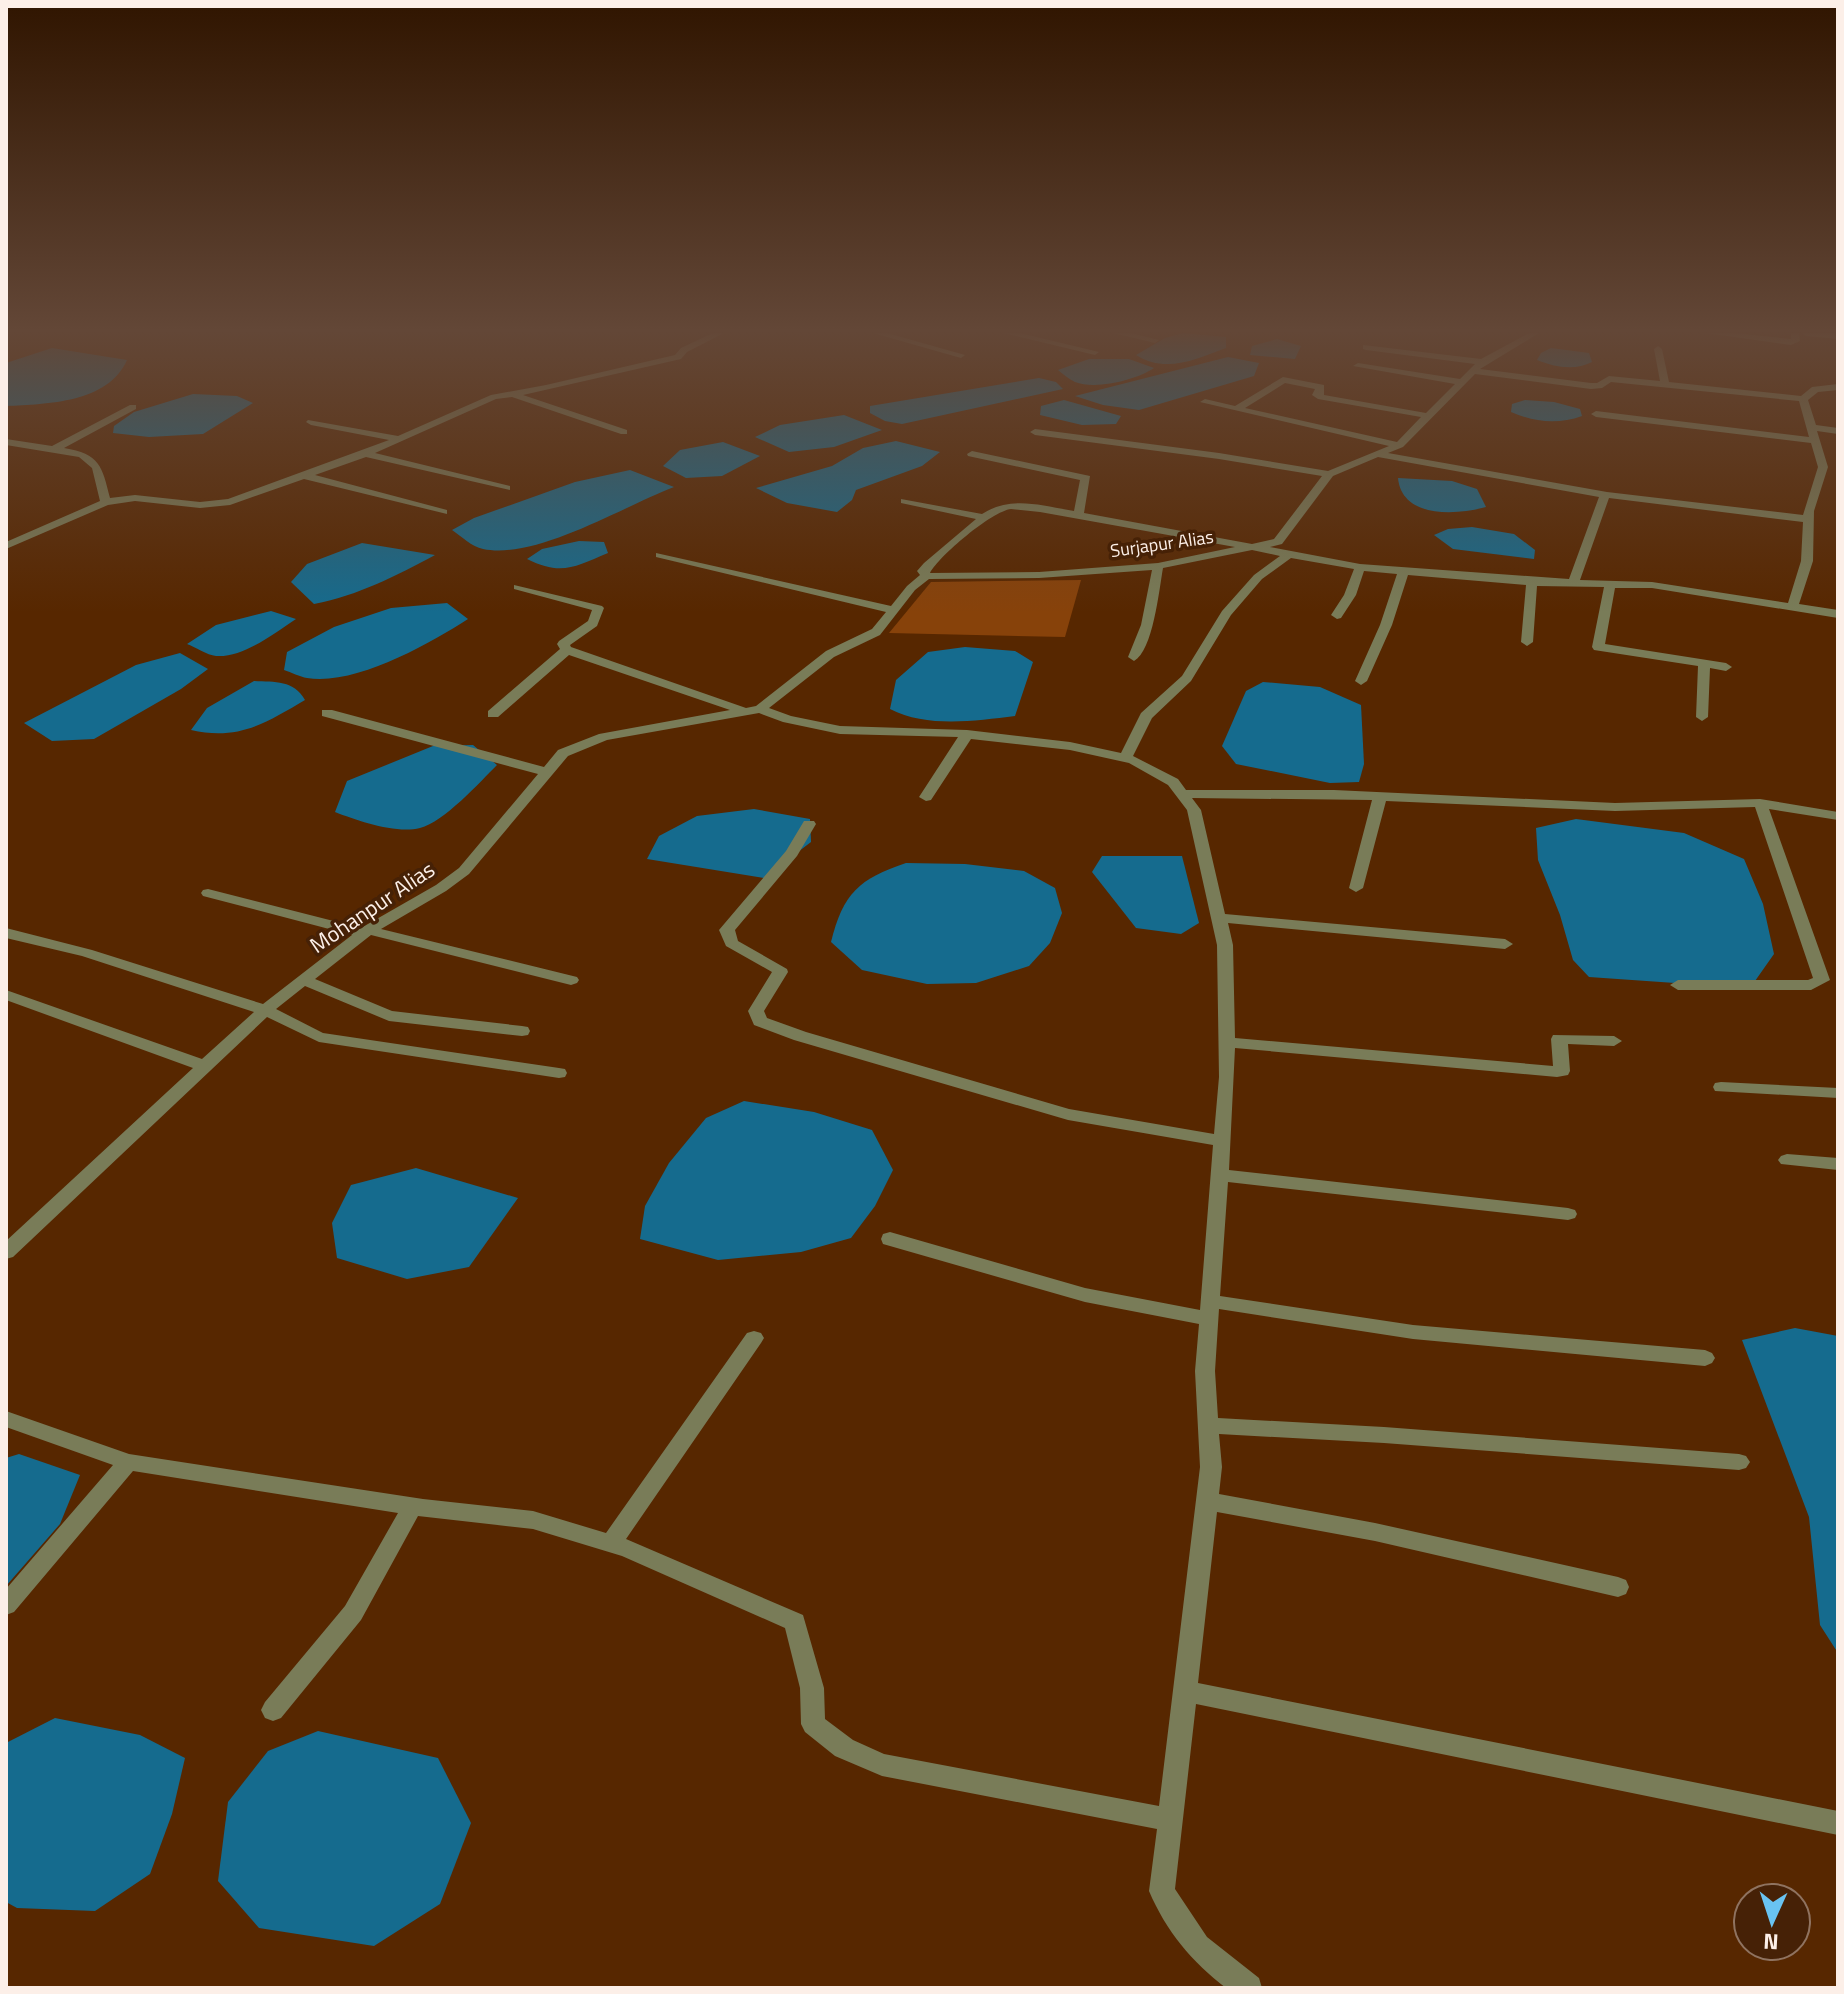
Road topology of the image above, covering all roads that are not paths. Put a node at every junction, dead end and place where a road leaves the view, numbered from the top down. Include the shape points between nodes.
1 (98, 426) edge
2 (332, 426) edge
3 (429, 426) edge
4 (606, 426) edge
5 (1314, 426) edge
6 (1419, 426) edge
7 (1695, 426) edge
8 (1813, 428) joint
9 (1838, 431) edge
10 (624, 432) dead end
11 (1035, 432) dead end
12 (400, 439) junction
13 (1817, 441) junction
14 (6, 442) edge
15 (1399, 445) junction
16 (55, 449) junction
17 (365, 454) junction
18 (972, 454) dead end
19 (1380, 455) junction
20 (1329, 474) junction
21 (298, 475) junction
22 (506, 488) dead end
23 (1607, 495) junction
24 (905, 501) dead end
25 (106, 502) junction
26 (443, 512) dead end
27 (1078, 515) junction
28 (986, 518) junction
29 (1809, 519) junction
30 (6, 546) edge
31 (1257, 547) junction
32 (1289, 554) junction
33 (660, 555) dead end
34 (1158, 566) junction
35 (1360, 567) junction
36 (1403, 572) junction
37 (926, 576) junction
38 (1532, 582) junction
39 (1573, 584) junction
40 (1610, 584) junction
41 (518, 587) dead end
42 (1792, 607) junction
43 (893, 610) junction
44 (1838, 614) edge
45 (1337, 615) dead end
46 (1527, 642) dead end
47 (567, 650) junction
48 (1134, 657) dead end
49 (1704, 664) junction
50 (1726, 667) dead end
51 (1361, 681) dead end
52 (752, 710) junction
53 (327, 713) dead end
54 (493, 714) dead end
55 (1702, 717) dead end
56 (967, 734) junction
57 (1125, 758) junction
58 (547, 772) junction
59 (1182, 794) junction
60 (1380, 796) junction
61 (926, 797) dead end
62 (1760, 803) junction
63 (1838, 816) edge
64 (809, 824) dead end
65 (1356, 888) dead end
66 (208, 893) dead end
67 (1219, 918) junction
68 (366, 932) junction
69 (6, 933) edge
70 (1505, 944) dead end
71 (304, 980) junction
72 (571, 980) dead end
73 (1678, 985) dead end
74 (6, 995) edge
75 (265, 1010) junction
76 (522, 1031) dead end
77 (1614, 1041) dead end
78 (1227, 1042) junction
79 (205, 1066) junction
80 (559, 1073) dead end
81 (1721, 1087) dead end
82 (1838, 1093) edge
83 (1223, 1141) junction
84 (1787, 1160) dead end
85 (1838, 1164) edge
86 (1220, 1175) junction
87 (1568, 1214) dead end
88 (890, 1239) dead end
89 (6, 1252) edge
90 (1209, 1310) junction
91 (754, 1338) dead end
92 (1705, 1358) dead end
93 (6, 1419) edge
94 (1208, 1425) junction
95 (128, 1462) junction
96 (1739, 1462) dead end
97 (1207, 1501) junction
98 (413, 1506) junction
99 (611, 1543) junction
100 (1618, 1587) dead end
101 (6, 1605) edge
102 (1184, 1691) junction
103 (273, 1710) dead end
104 (1171, 1820) junction
105 (1838, 1823) edge
106 (1249, 1988) edge

1 - 16 street
2 - 12 street
3 - 12 street
4 - 10 street
5 - 15 street
6 - 15 street
7 - 13 street
8 - 9 street
8 - 13 street
11 - 20 street
12 - 17 street
13 - 29 street via 1823,467
14 - 16 street
15 - 19 street
16 - 25 street via 82,454 97,467
17 - 21 street
17 - 22 street
18 - 27 street via 1086,478
19 - 20 street
19 - 23 street
20 - 31 street, Surjapur Alias via 1278,542
21 - 25 street via 213,505 135,498
21 - 26 street
23 - 29 street
23 - 39 street
24 - 28 street
25 - 30 street
27 - 28 street via 1003,507
27 - 31 street
28 - 37 street via 935,556 923,571
29 - 42 street via 1807,561
31 - 32 street
31 - 34 street, Surjapur Alias
32 - 35 street
32 - 57 street via 1258,577 1226,613 1187,678 1146,716
33 - 43 street
34 - 37 street, Surjapur Alias
34 - 48 street via 1147,625
35 - 36 street
35 - 45 street
36 - 38 street
36 - 51 street
37 - 43 street
38 - 39 street
38 - 46 street
39 - 40 street
40 - 42 street via 1652,585
40 - 49 street via 1598,647
41 - 47 street via 598,608 593,623 563,644
42 - 44 street
43 - 52 street via 876,632 830,654
47 - 52 street
47 - 54 street
49 - 50 street
49 - 55 street
52 - 56 street via 840,730
52 - 58 street, Mohanpur Alias via 604,737 563,753
53 - 58 street
56 - 57 street
56 - 61 street
57 - 59 street via 1173,782
58 - 68 street, Mohanpur Alias via 464,871
59 - 60 street
59 - 67 street via 1194,810
60 - 62 street via 1615,807
60 - 65 street
62 - 63 street
62 - 73 street via 1822,980 1811,985
64 - 83 street via 792,853 727,930 731,943 779,969 756,1011 760,1021 1068,1114
66 - 68 street
67 - 70 street
67 - 78 street via 1225,945
68 - 71 street, Mohanpur Alias
68 - 72 street
69 - 75 street
71 - 75 street, Mohanpur Alias
71 - 76 street via 389,1016
74 - 79 street
75 - 79 street, Mohanpur Alias
75 - 80 street via 319,1037
77 - 78 street via 1559,1039 1562,1071 1557,1072
78 - 83 street
79 - 89 street, Mohanpur Alias
81 - 82 street
83 - 86 street
84 - 85 street
86 - 87 street
86 - 90 street
88 - 90 street via 1085,1295
90 - 92 street
90 - 94 street
91 - 99 street
93 - 95 street
94 - 96 street
94 - 97 street
95 - 98 street
95 - 101 street
97 - 100 street via 1375,1532
97 - 102 street
98 - 99 street via 533,1520
98 - 103 street via 353,1613
99 - 104 street via 795,1622 812,1688 813,1724 844,1748 882,1765
102 - 104 street
102 - 105 street
104 - 106 street via 1162,1891 1185,1934

